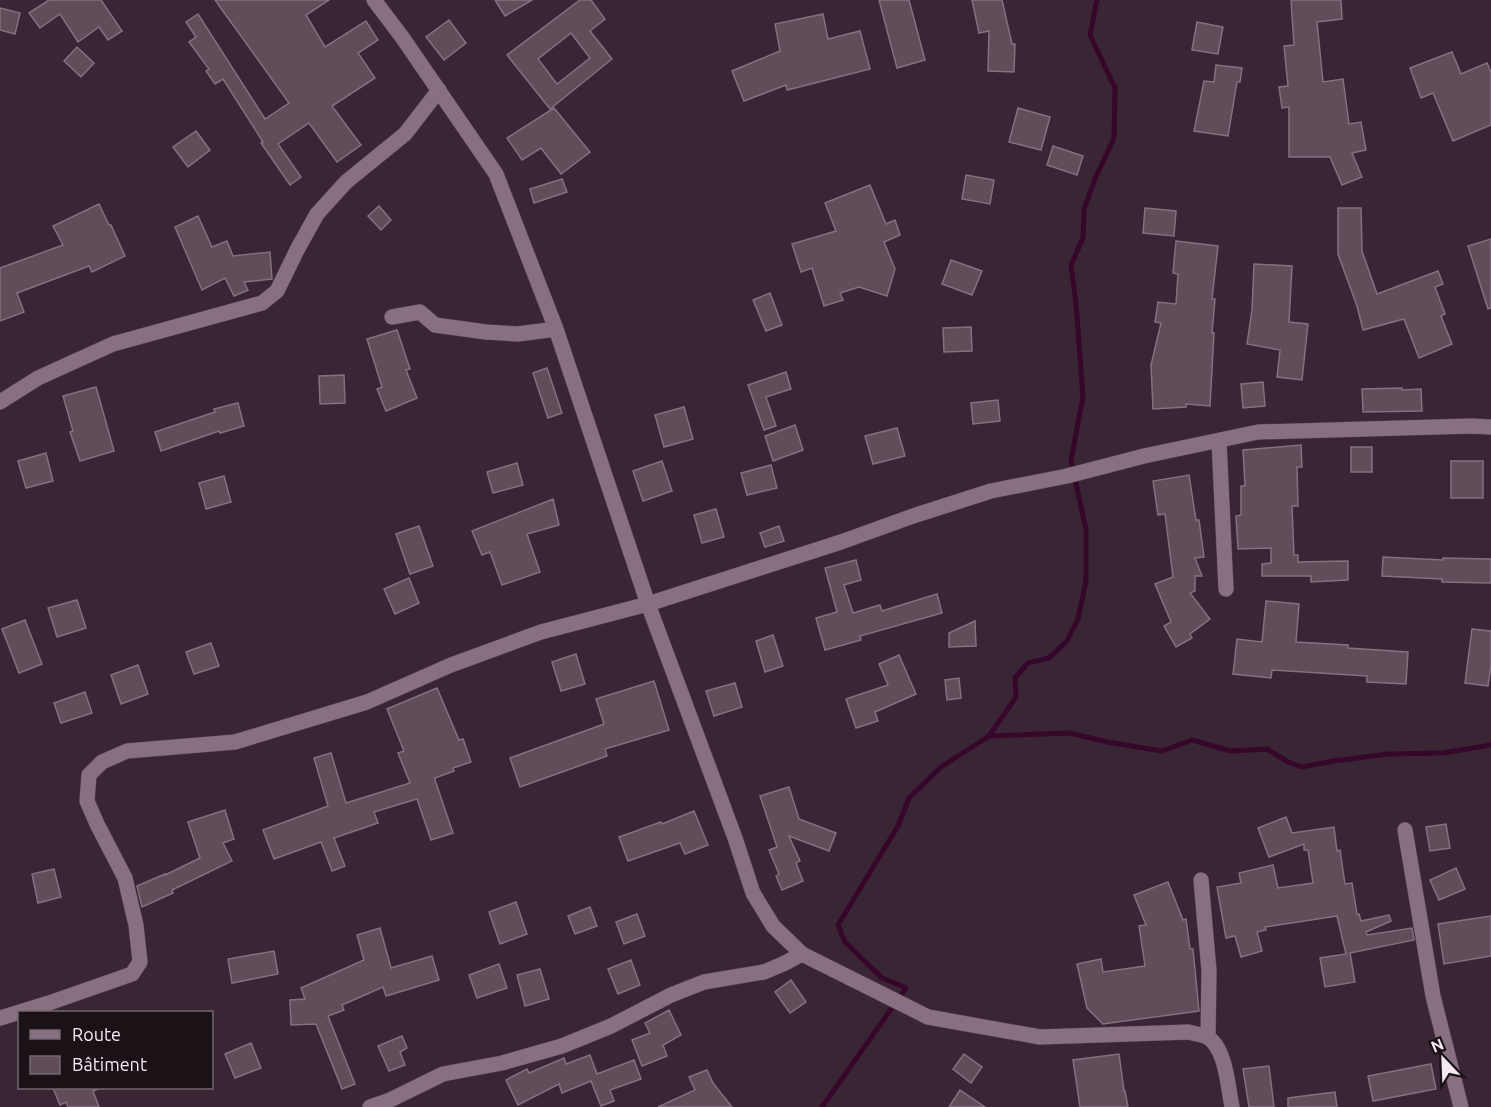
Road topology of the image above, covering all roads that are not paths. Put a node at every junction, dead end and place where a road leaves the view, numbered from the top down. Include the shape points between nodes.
1 (374, 0) edge
2 (439, 90) junction
3 (392, 317) dead end
4 (556, 329) junction
5 (0, 402) edge
6 (1491, 427) edge
7 (1219, 441) junction
8 (1226, 589) dead end
9 (648, 604) junction
10 (1405, 830) dead end
11 (1201, 880) dead end
12 (802, 954) junction
13 (23, 1011) edge
14 (18, 1012) edge
15 (0, 1018) edge
16 (1208, 1037) junction
17 (370, 1107) edge
18 (1232, 1107) edge
19 (1461, 1107) edge

1 - 2 street
2 - 4 street via 496,174
2 - 5 street via 405,134 346,182 317,214 278,291 262,303 112,344 38,378
3 - 4 street via 420,312 435,325 486,332 518,334
4 - 9 street
6 - 7 street via 1258,432
7 - 8 street
7 - 9 street via 991,491
9 - 12 street via 753,893 773,926
9 - 13 street via 541,632 367,702 235,742 127,751 102,762 89,775 87,801 125,878 141,962 132,974
10 - 19 street via 1433,996
11 - 16 street via 1209,971
12 - 16 street via 928,1017 1040,1037 1189,1032
12 - 17 street via 764,972 704,982 562,1046 443,1074
14 - 15 street
16 - 18 street via 1223,1061

